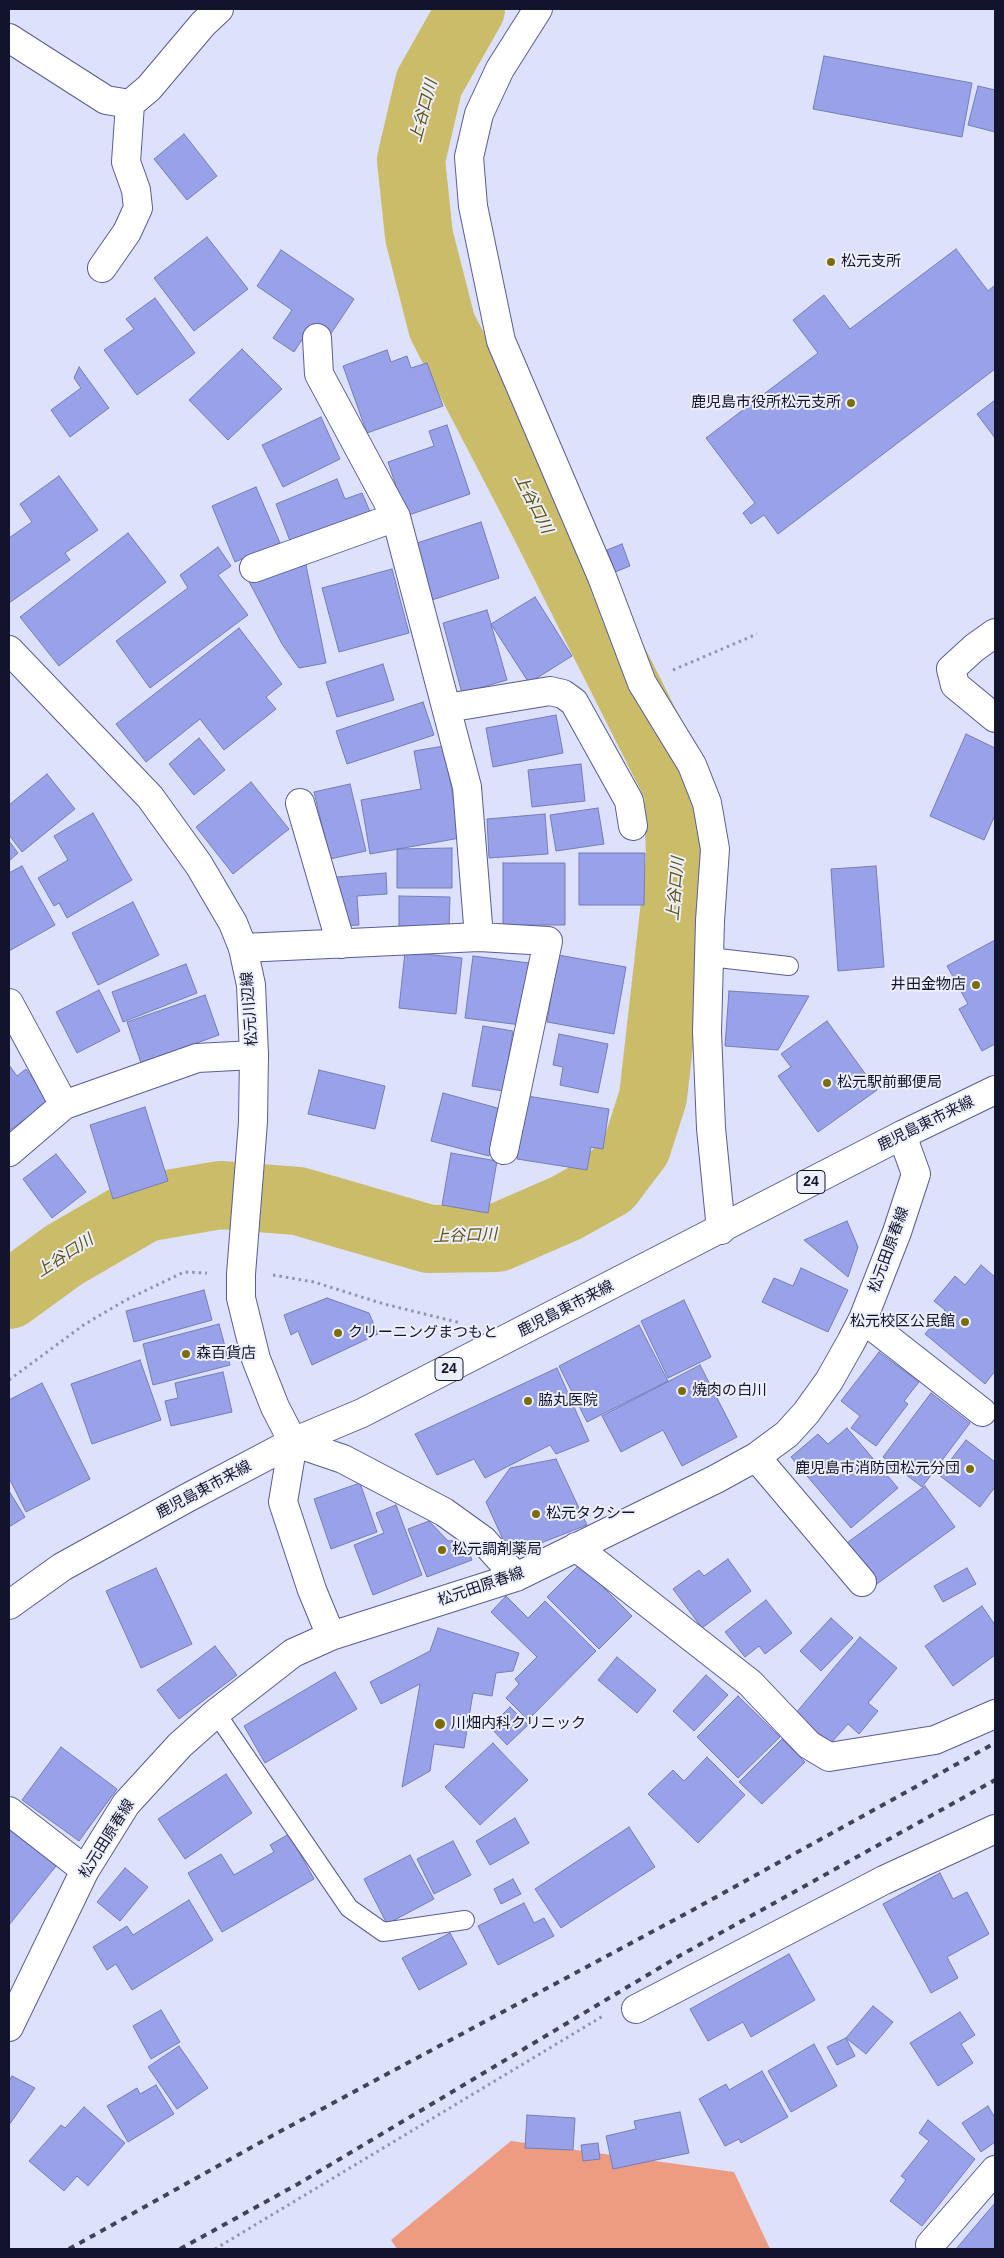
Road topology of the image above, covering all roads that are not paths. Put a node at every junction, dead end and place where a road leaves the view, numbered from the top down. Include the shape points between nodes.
1 (219, 9) edge
2 (538, 9) edge
3 (9, 38) edge
4 (130, 104) junction
5 (102, 268) dead end
6 (316, 338) dead end
7 (396, 517) junction
8 (254, 568) dead end
9 (995, 633) edge
10 (9, 650) edge
11 (447, 708) junction
12 (995, 718) edge
13 (300, 803) dead end
14 (634, 826) dead end
15 (479, 937) junction
16 (341, 944) junction
17 (244, 948) junction
18 (709, 957) junction
19 (789, 966) dead end
20 (9, 1003) edge
21 (254, 1055) junction
22 (995, 1090) edge
23 (64, 1105) junction
24 (902, 1135) junction
25 (504, 1150) dead end
26 (9, 1152) edge
27 (721, 1230) junction
28 (863, 1319) junction
29 (982, 1412) dead end
30 (293, 1442) junction
31 (756, 1457) junction
32 (576, 1547) junction
33 (516, 1577) junction
34 (862, 1582) dead end
35 (9, 1605) edge
36 (331, 1636) junction
37 (216, 1713) junction
38 (995, 1714) edge
39 (9, 1810) edge
40 (995, 1828) edge
41 (85, 1870) junction
42 (464, 1920) dead end
43 (636, 2009) road end
44 (9, 2027) edge
45 (995, 2170) edge
46 (930, 2245) dead end

1 - 4 street via 149,88
2 - 18 street via 500,69 479,114 469,157 473,206 501,341 602,576 642,683 692,765 707,803 715,849
3 - 4 street via 106,100
4 - 5 street via 126,162 136,190 138,208 128,232
6 - 7 street via 319,374
7 - 8 street
7 - 11 street
9 - 12 street via 951,669 955,685
10 - 17 street, 松元川辺線 via 150,797 199,865
11 - 14 street via 550,691 563,694 574,702 629,801
11 - 15 street via 467,787
13 - 16 street
15 - 16 street
15 - 25 street via 548,941
16 - 17 street
17 - 21 street, 松元川辺線 via 251,985
18 - 19 lane
18 - 27 street via 711,1128
20 - 23 street
21 - 23 street via 197,1058
21 - 30 street, 松元川辺線 via 253,1122 241,1298 256,1359
22 - 24 street, 鹿児島東市来線 / 24
23 - 26 street
24 - 27 street, 鹿児島東市来線 / 24
24 - 28 street, 松元田原春線 via 916,1174
27 - 30 street, 鹿児島東市来線 / 24 via 362,1413
28 - 29 street
28 - 31 street, 松元田原春線 via 829,1381 806,1413 788,1434
30 - 33 street via 343,1459 444,1512 483,1540
30 - 35 street, 鹿児島東市来線 / 24 via 70,1563
30 - 36 street via 283,1502
31 - 32 street, 松元田原春線
31 - 34 street
32 - 33 street, 松元田原春線
32 - 38 street via 750,1683 809,1745 828,1757 934,1740
33 - 36 street, 松元田原春線
36 - 37 street, 松元田原春線 via 293,1653
37 - 41 street, 松元田原春線 via 180,1745 126,1804
37 - 42 lane via 349,1908 383,1932
39 - 41 street
40 - 43 street via 884,1880
41 - 44 street, 松元田原春線
45 - 46 street

